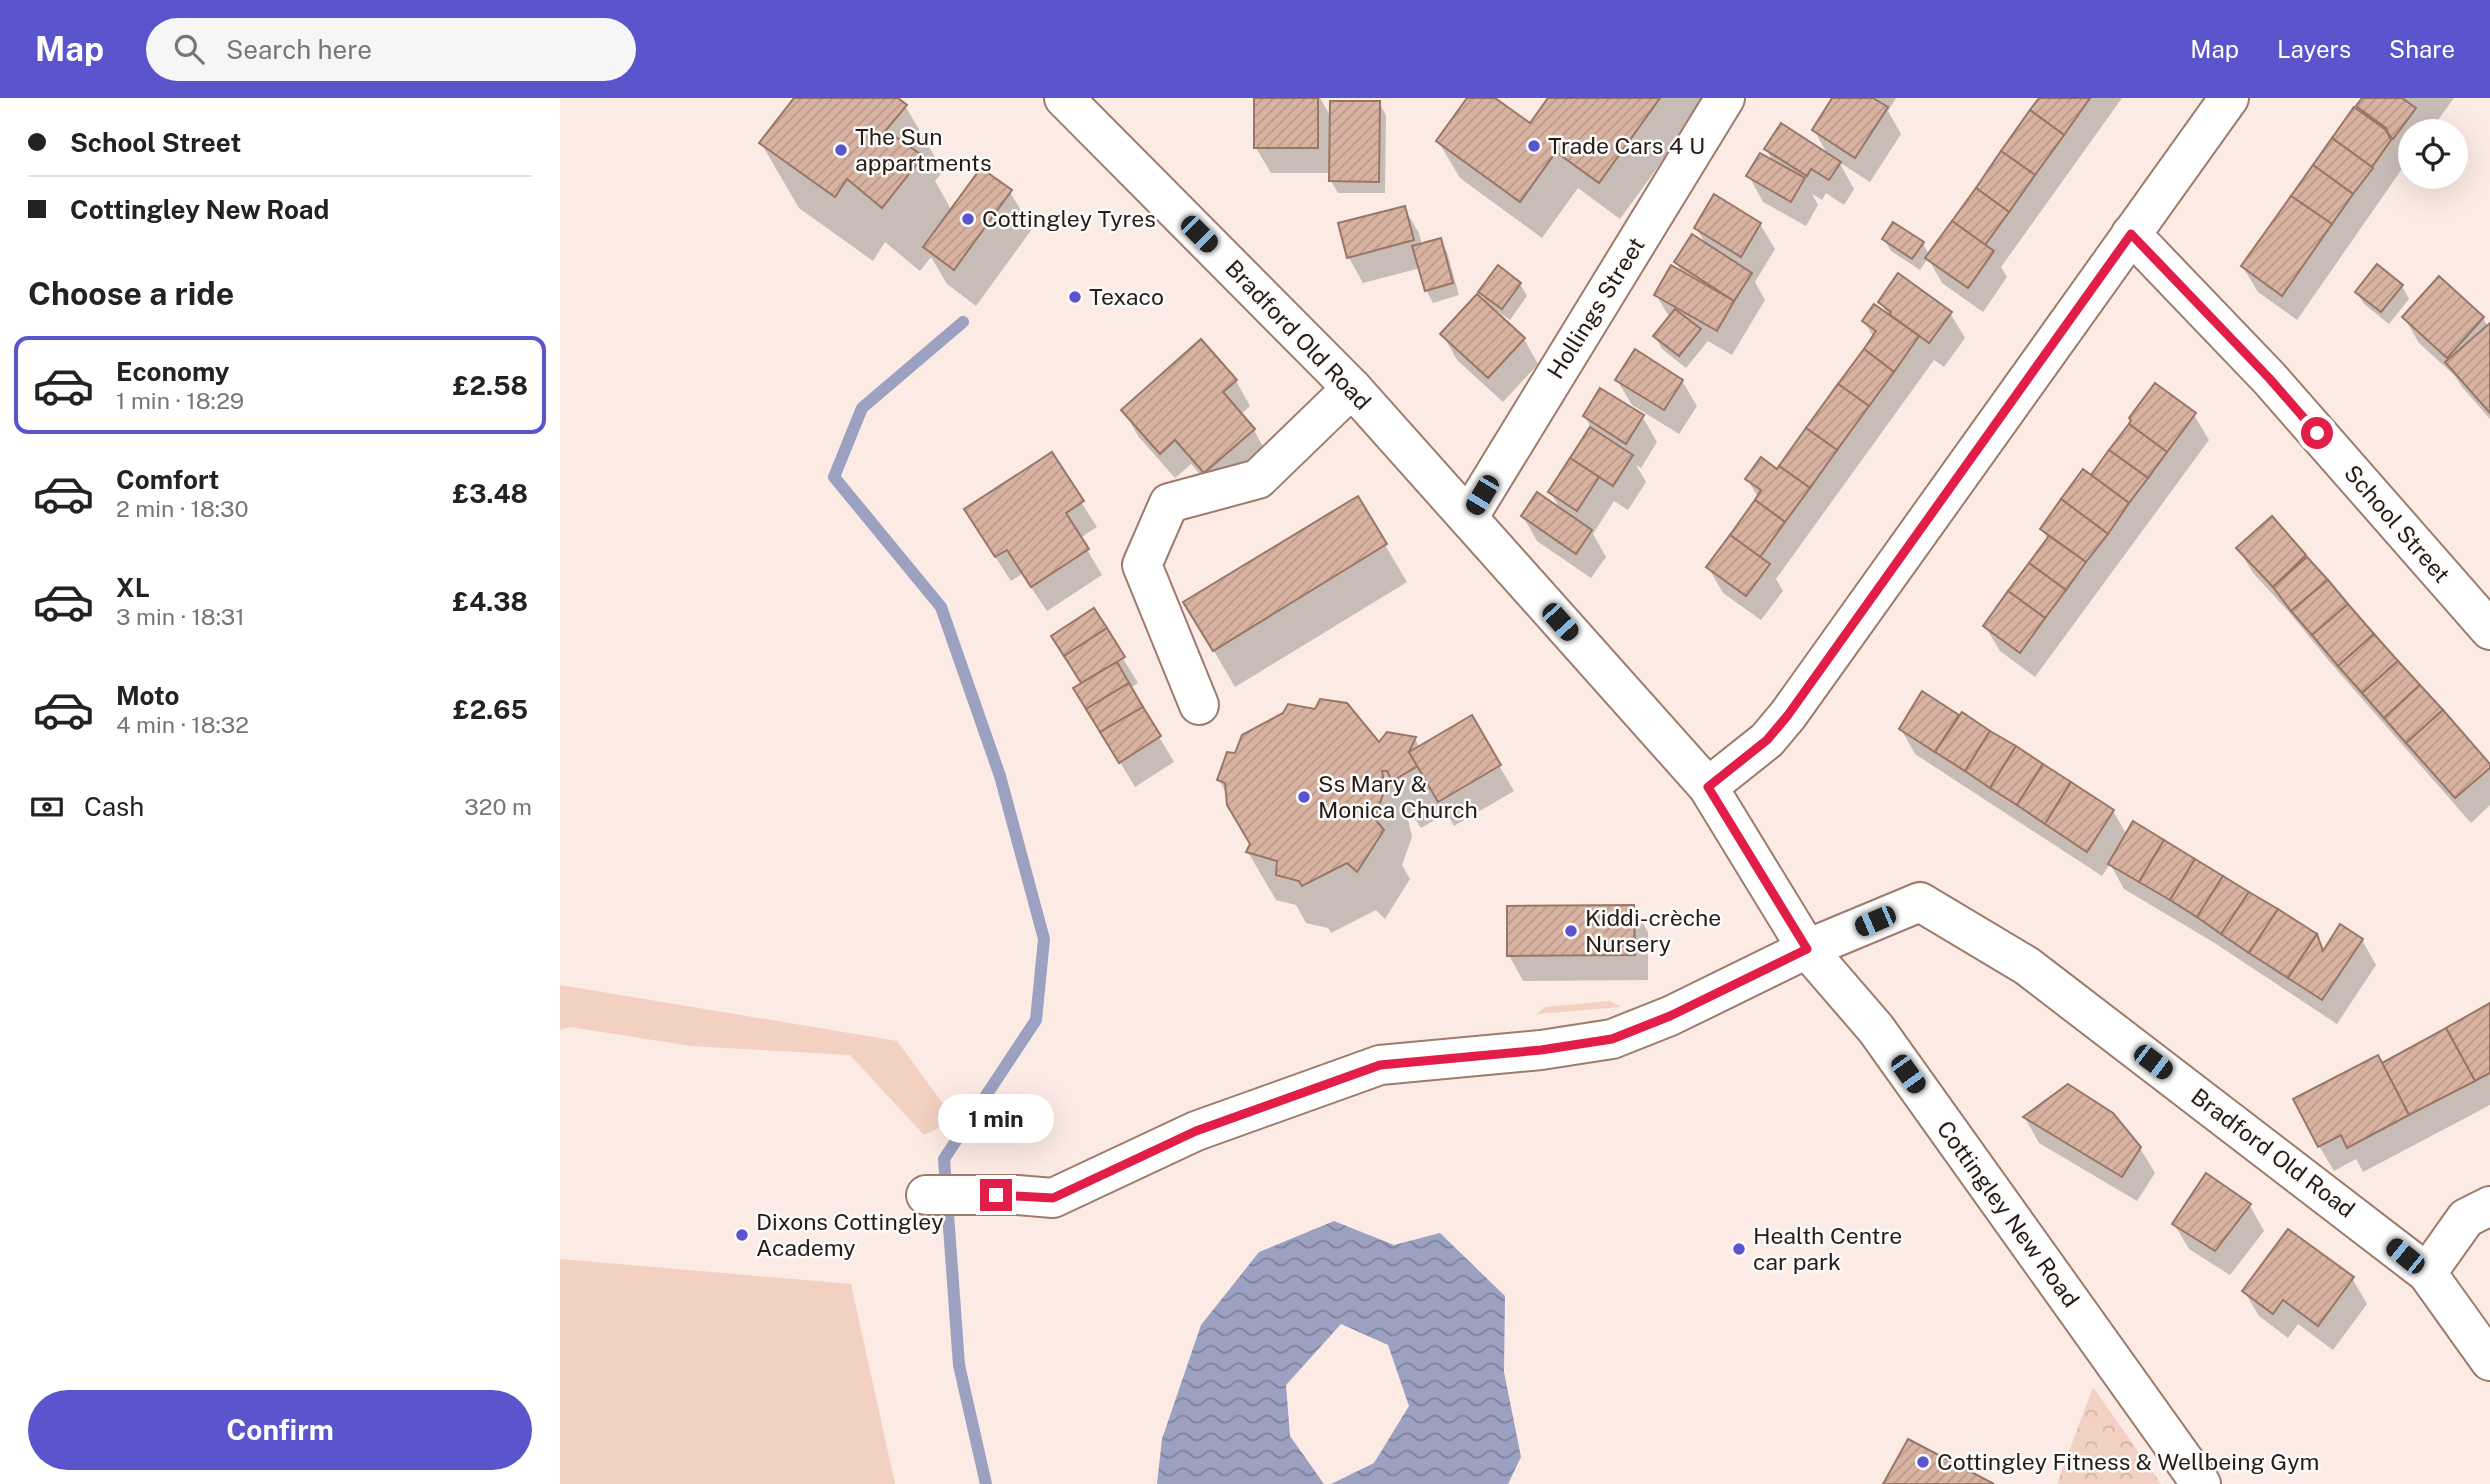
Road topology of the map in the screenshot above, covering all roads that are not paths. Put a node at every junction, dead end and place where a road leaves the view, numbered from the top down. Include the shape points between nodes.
1 (1064, 98) edge
2 (1725, 98) edge
3 (2228, 98) edge
4 (2131, 234) junction
5 (1352, 388) junction
6 (1468, 518) junction
7 (2490, 630) edge
8 (1199, 705) dead end
9 (1708, 787) junction
10 (1807, 949) junction
11 (926, 1195) dead end
12 (2490, 1206) edge
13 (2427, 1273) junction
14 (2490, 1362) edge
15 (2200, 1484) edge

1 - 5 street, Bradford Old Road
2 - 6 street, Hollings Street
3 - 4 street
4 - 7 street, School Street via 2269,378
4 - 9 street via 1788,715 1767,740
5 - 6 street, Bradford Old Road
5 - 8 street via 1258,479 1169,503 1142,565
6 - 9 street, Cottingley New Road
9 - 10 street, Cottingley New Road
10 - 11 street via 1612,1039 1380,1065 1196,1131 1053,1198
10 - 13 street, Bradford Old Road via 1920,902 2027,966
10 - 15 street, Cottingley New Road via 1876,1029
12 - 13 street via 2466,1218
13 - 14 street, Bradford Old Road

